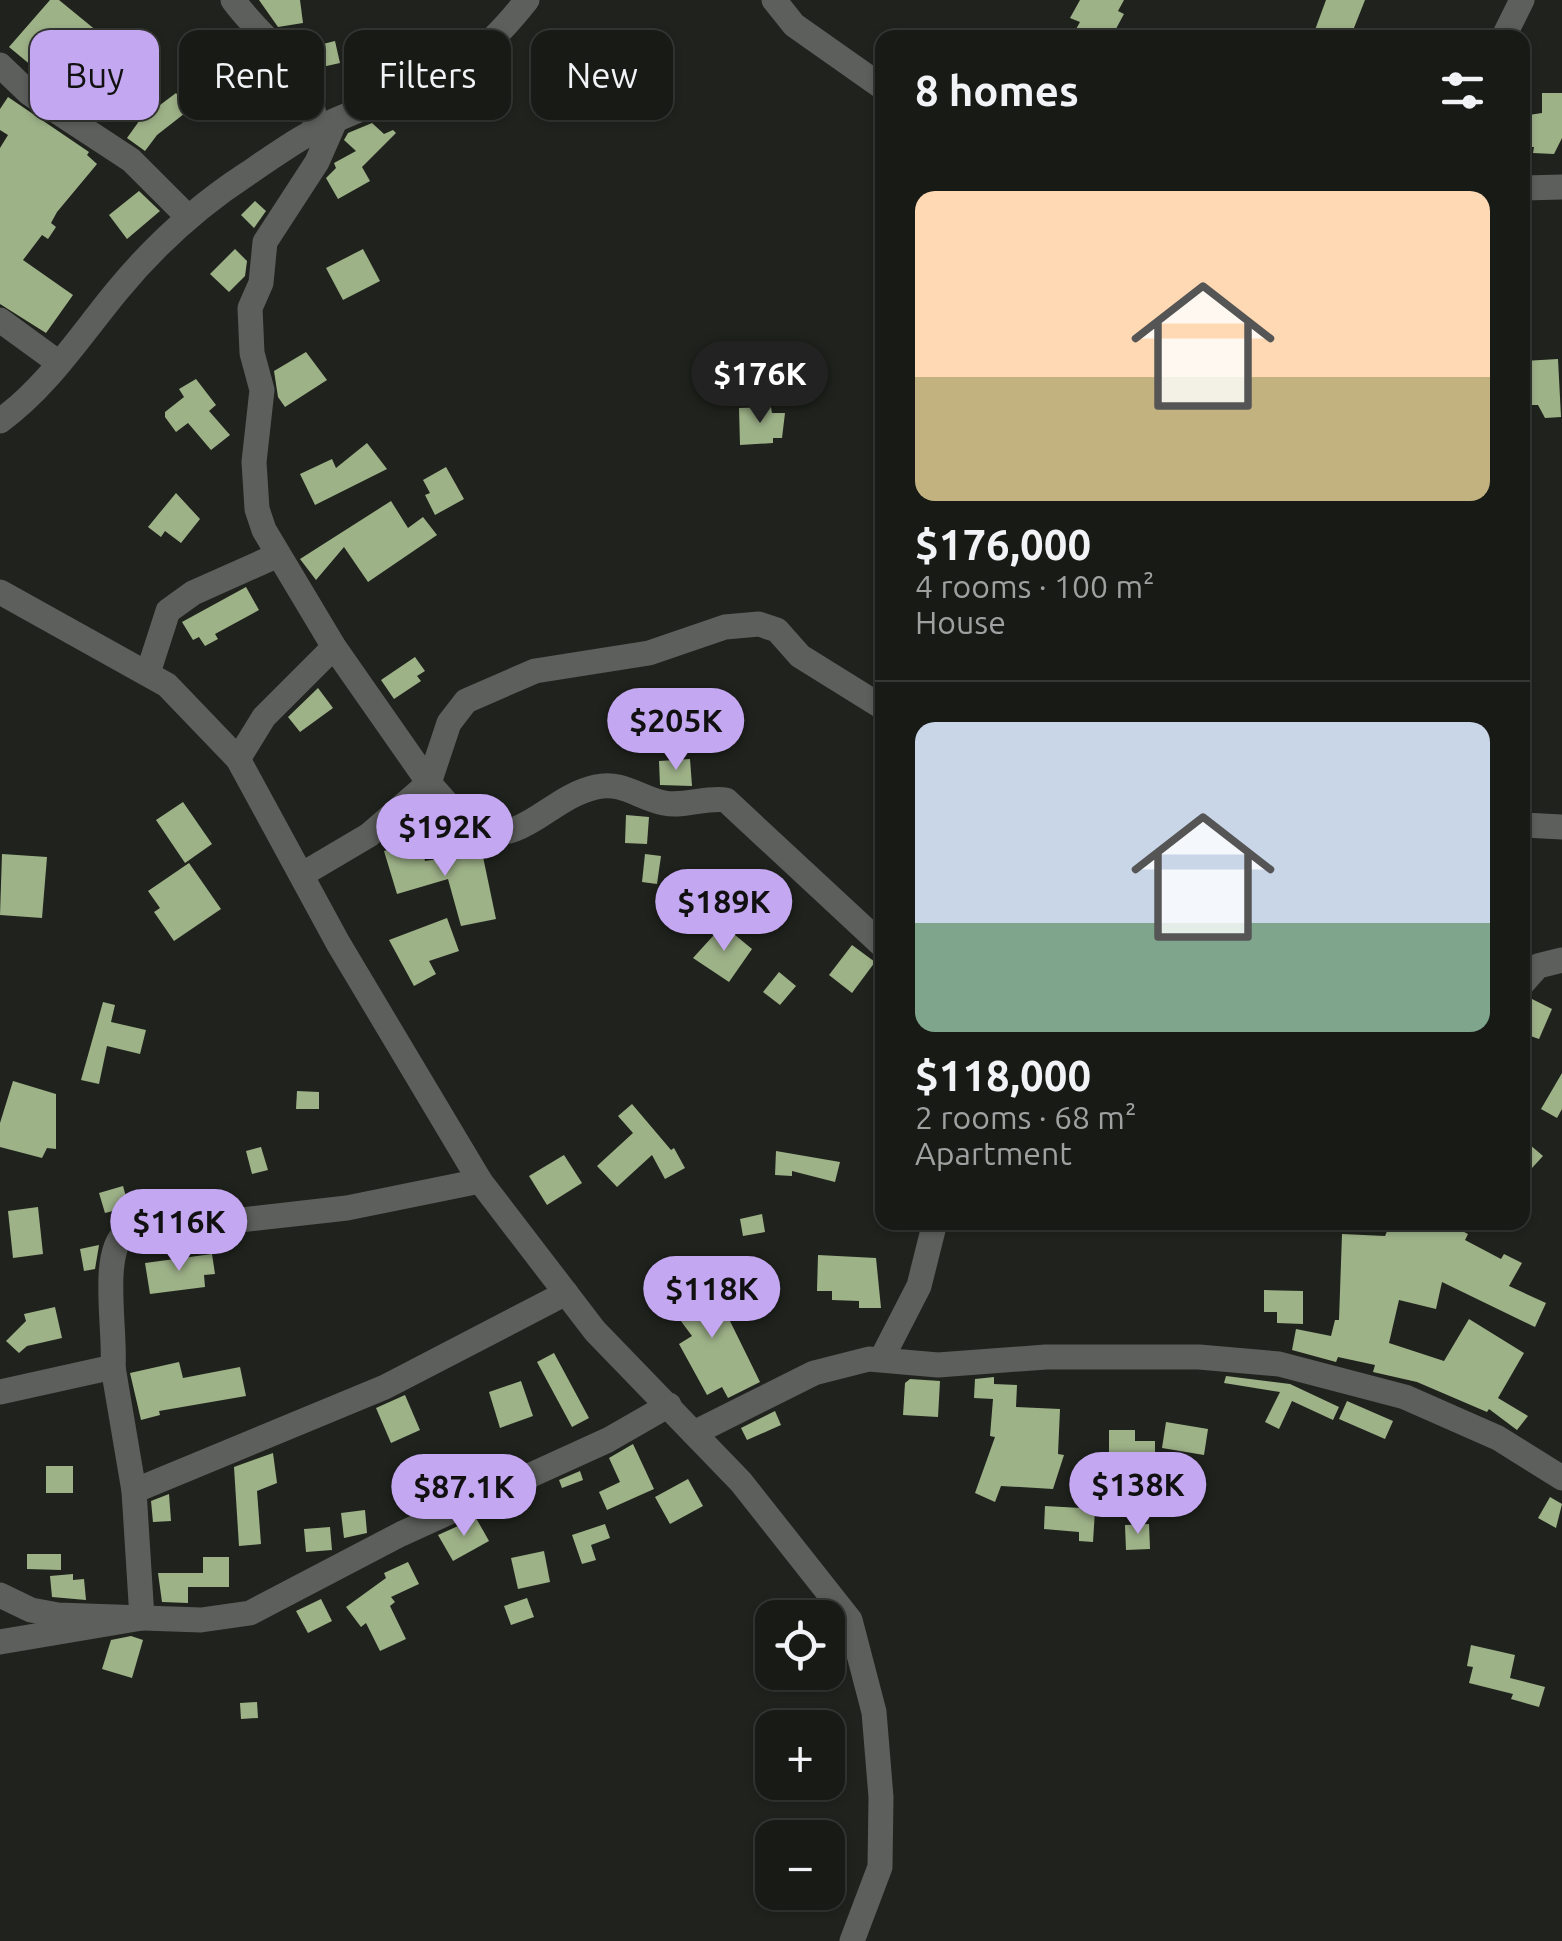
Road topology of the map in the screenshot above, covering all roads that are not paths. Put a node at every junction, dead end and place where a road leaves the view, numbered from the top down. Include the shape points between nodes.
1 (233, 0) edge
2 (527, 0) edge
3 (774, 0) edge
4 (1522, 0) edge
5 (1507, 30) edge
6 (2, 72) edge
7 (875, 82) edge
8 (325, 126) junction
9 (1562, 186) edge
10 (1530, 188) edge
11 (188, 217) junction
12 (0, 320) edge
13 (59, 364) junction
14 (0, 421) edge
15 (278, 554) junction
16 (0, 592) edge
17 (334, 646) junction
18 (148, 673) junction
19 (875, 704) edge
20 (238, 759) junction
21 (429, 783) junction
22 (1530, 825) edge
23 (1562, 827) edge
24 (303, 874) junction
25 (875, 938) edge
26 (1562, 960) edge
27 (1530, 975) edge
28 (480, 1181) junction
29 (933, 1230) edge
30 (566, 1293) junction
31 (882, 1358) junction
32 (113, 1367) junction
33 (0, 1392) edge
34 (669, 1405) junction
35 (694, 1433) junction
36 (1562, 1478) edge
37 (134, 1492) junction
38 (0, 1595) edge
39 (142, 1618) junction
40 (0, 1642) edge
41 (852, 1941) edge

1 - 8 street via 305,84
2 - 8 street via 489,46 458,70
3 - 7 street via 794,25
4 - 5 street
6 - 11 street via 130,160
8 - 11 street
8 - 15 street via 318,162 265,242 250,308 262,390 255,496
9 - 10 street
11 - 13 street
12 - 13 street
13 - 14 street
15 - 17 street
15 - 18 street via 168,611
16 - 18 street
17 - 20 street via 264,717
17 - 21 street
18 - 20 street
19 - 21 street via 800,656 776,630 739,624 648,653 557,665 484,691 455,713
20 - 24 street
21 - 24 street via 370,836
21 - 25 street via 468,829 482,834 520,830 597,787 627,787 670,804 726,800
22 - 23 street
24 - 28 street
26 - 27 street
28 - 30 street
28 - 32 street via 347,1208 124,1233 113,1242 109,1262
29 - 31 street via 919,1286
30 - 34 street via 594,1331
30 - 37 street via 385,1387
31 - 35 street via 814,1372
31 - 36 street via 938,1365 1126,1356 1278,1364 1450,1414
32 - 33 street
32 - 37 street
34 - 35 street
34 - 39 street via 250,1613
35 - 41 street via 790,1539 850,1620 859,1644 874,1712 880,1866
37 - 39 street
38 - 39 street via 58,1615
39 - 40 street

